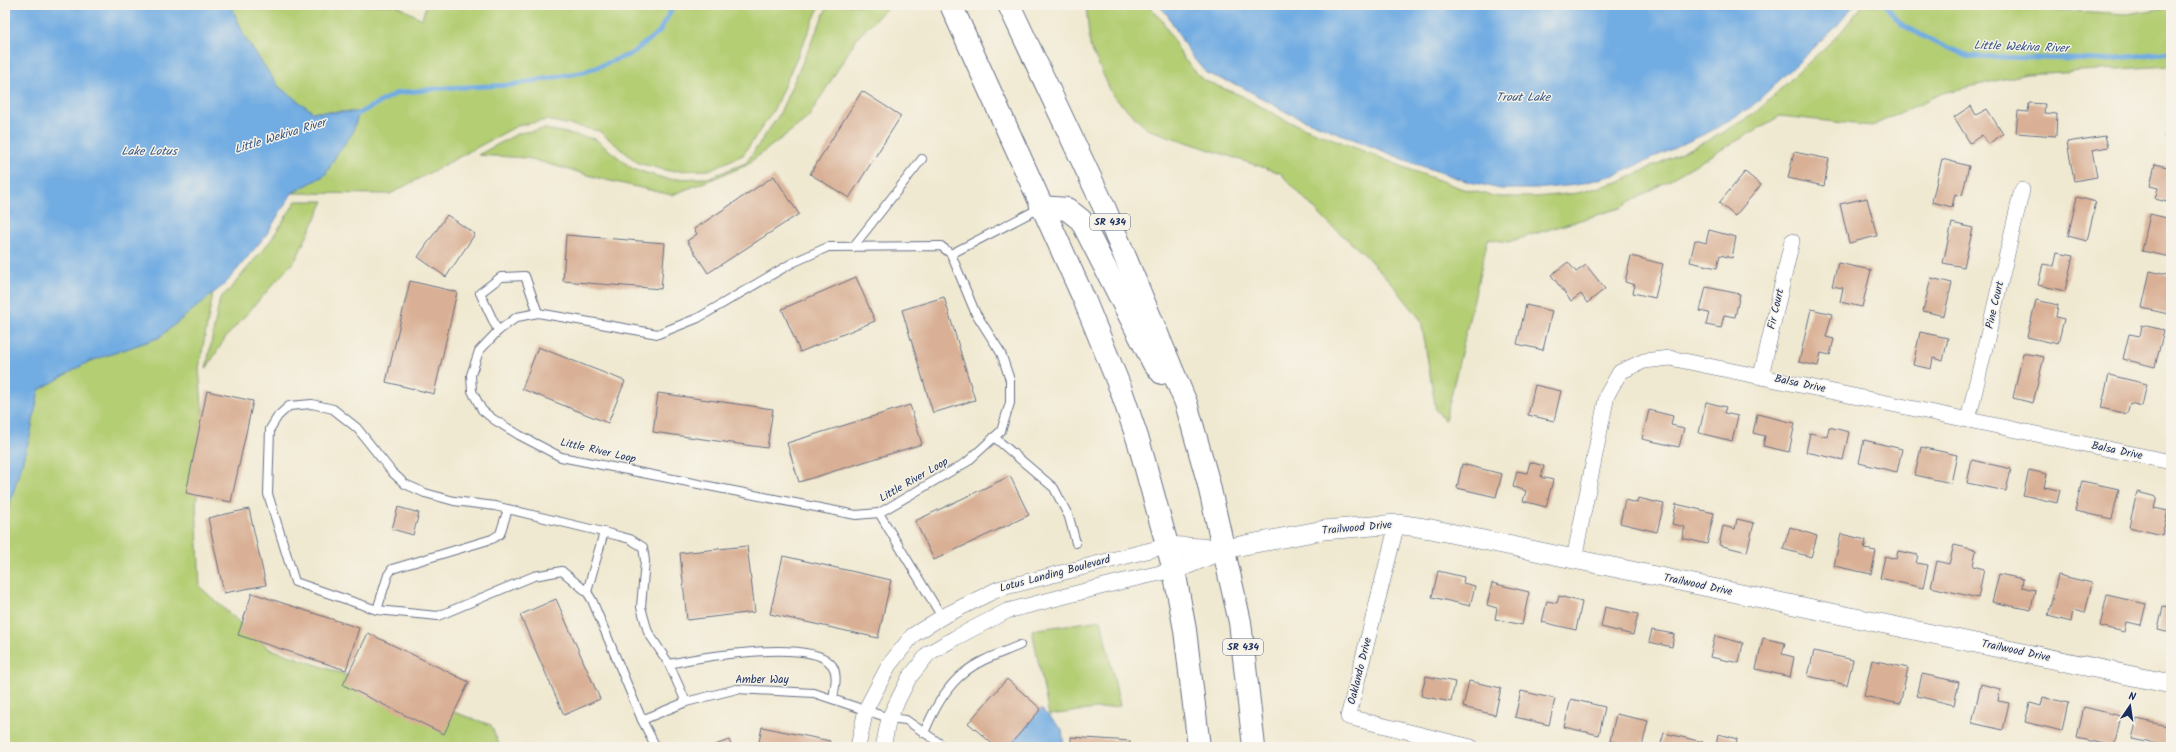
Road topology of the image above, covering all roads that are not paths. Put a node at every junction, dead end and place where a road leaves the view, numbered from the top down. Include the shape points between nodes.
1 (952, 7) edge
2 (1012, 12) edge
3 (922, 159) dead end
4 (2022, 190) dead end
5 (1041, 207) junction
6 (1792, 241) dead end
7 (853, 247) junction
8 (951, 254) junction
9 (538, 313) junction
10 (498, 331) junction
11 (1761, 376) junction
12 (1186, 403) junction
13 (1968, 420) junction
14 (994, 437) junction
15 (2171, 462) edge
16 (508, 509) junction
17 (879, 513) junction
18 (1397, 524) junction
19 (604, 532) junction
20 (1076, 543) dead end
21 (1166, 546) junction
22 (1224, 549) junction
23 (1574, 559) junction
24 (1174, 570) junction
25 (587, 592) junction
26 (377, 610) junction
27 (942, 617) junction
28 (1020, 645) dead end
29 (670, 664) junction
30 (2171, 684) edge
31 (834, 698) junction
32 (686, 702) junction
33 (866, 710) junction
34 (889, 718) junction
35 (642, 720) junction
36 (924, 733) junction
37 (656, 747) edge
38 (858, 747) edge
39 (883, 747) edge
40 (945, 747) edge
41 (1198, 747) edge
42 (1254, 747) edge
43 (1471, 747) edge

1 - 5 main road
2 - 12 main road, SR 434 via 1105,209
3 - 7 lane
4 - 13 street, Pine Court
5 - 8 lane
5 - 12 main road via 1067,209 1081,220 1154,364
5 - 21 main road via 1084,299 1121,390 1139,443
6 - 11 street, Fir Court
7 - 8 lane, Little River Loop via 941,246
7 - 9 lane, Little River Loop via 828,247 792,263 698,318 658,334
8 - 14 lane, Little River Loop via 975,312 1001,353 1010,380 1010,403 1001,431
9 - 10 lane, Little River Loop via 517,317
9 - 10 lane via 525,276 502,277 480,293
10 - 17 lane, Little River Loop via 479,351 471,374 472,391 482,410 494,419 518,435 561,457 856,515
11 - 13 street, Balsa Drive
11 - 23 street, Balsa Drive via 1670,358 1644,360 1620,372 1608,395
12 - 22 main road, SR 434
13 - 15 street, Balsa Drive
14 - 17 lane, Little River Loop via 967,462
14 - 20 lane via 1054,488 1069,517
16 - 19 lane
16 - 26 lane via 500,534 492,539 392,570
16 - 26 lane via 454,501 404,484 357,428 333,410 312,404 289,406 278,416 270,429 268,494 295,582
17 - 27 lane
18 - 22 street, Trailwood Drive via 1324,530
18 - 23 street, Trailwood Drive
18 - 43 street, Oaklando Drive via 1348,717
19 - 25 lane
19 - 29 lane via 630,539 643,547 645,561 641,607 648,632
21 - 22 street, Trailwood Drive
21 - 24 main road
21 - 27 street, Lotus Landing Boulevard via 998,589
22 - 24 street, Trailwood Drive
22 - 42 main road, SR 434 via 1240,622
23 - 30 street, Trailwood Drive
24 - 34 street via 1007,611 961,634 929,654 910,678
24 - 41 main road via 1185,630
25 - 26 lane via 562,571 534,576 438,616
25 - 35 lane
27 - 33 street, Lotus Landing Boulevard via 913,635 889,665
28 - 36 lane via 964,672 935,706
29 - 31 lane via 703,656 799,651 818,655 831,663 836,677
29 - 32 lane
31 - 32 lane, Amber Way via 814,693 737,689
31 - 33 lane, Amber Way
32 - 35 lane, Amber Way
33 - 34 lane, Amber Way
33 - 38 street, Lotus Landing Boulevard
34 - 36 lane, Amber Way via 906,720
34 - 39 street
35 - 37 lane
36 - 40 lane, Amber Way

